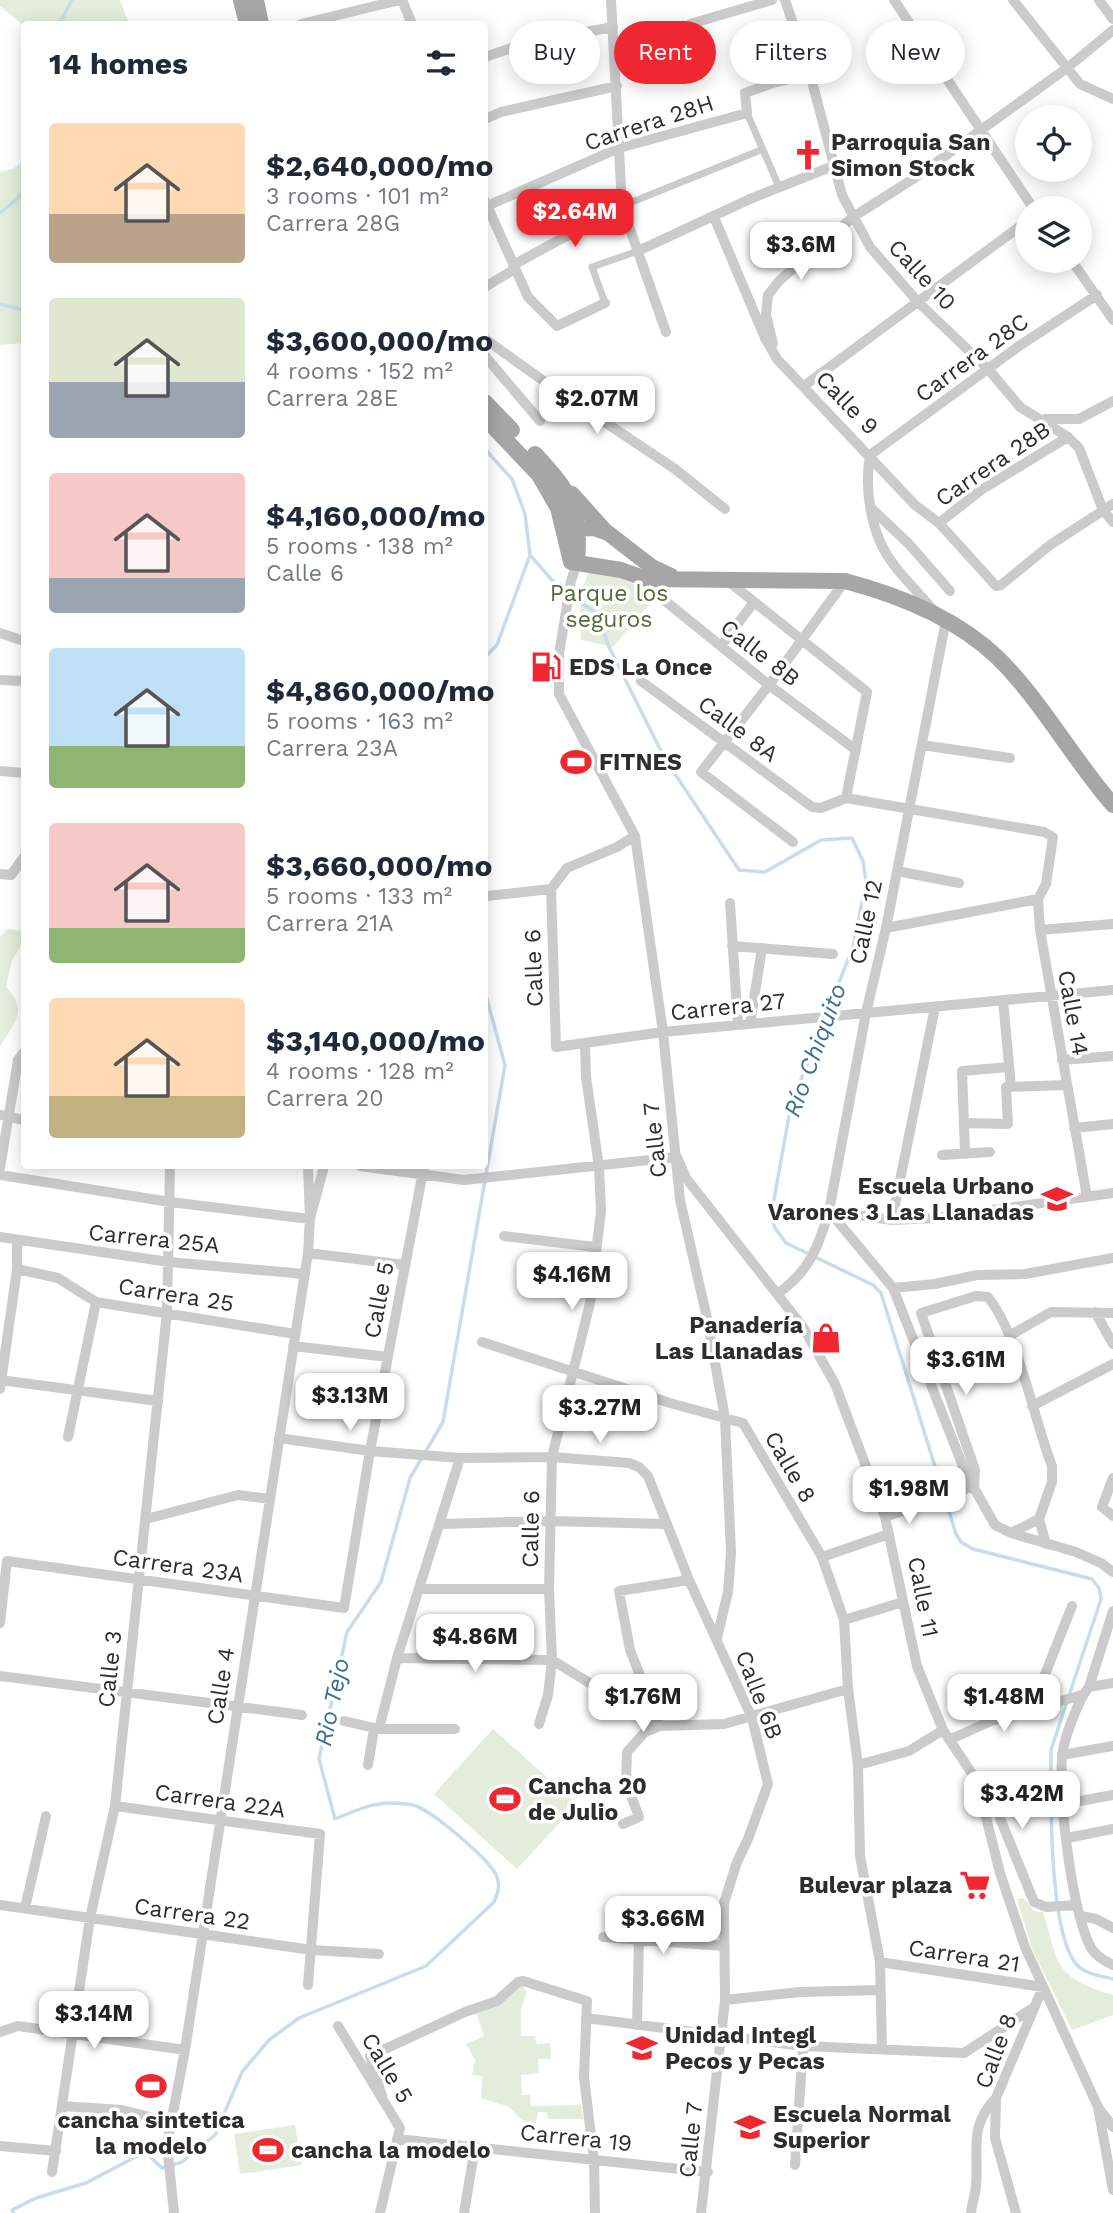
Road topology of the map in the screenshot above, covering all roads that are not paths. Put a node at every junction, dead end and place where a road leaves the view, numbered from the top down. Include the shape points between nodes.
1 (241, 0) edge
2 (256, 0) edge
3 (401, 0) edge
4 (611, 0) edge
5 (772, 0) edge
6 (785, 0) edge
7 (894, 0) edge
8 (1013, 0) edge
9 (1099, 0) edge
10 (1113, 19) edge
11 (246, 21) edge
12 (260, 21) edge
13 (314, 21) edge
14 (411, 21) edge
15 (700, 21) edge
16 (792, 21) edge
17 (613, 27) junction
18 (1113, 30) edge
19 (488, 57) edge
20 (1067, 68) junction
21 (770, 84) edge
22 (812, 84) edge
23 (617, 86) junction
24 (1113, 99) edge
25 (747, 113) junction
26 (488, 118) edge
27 (982, 128) junction
28 (619, 148) junction
29 (761, 150) junction
30 (833, 166) junction
31 (779, 187) junction
32 (1026, 196) edge
33 (622, 206) junction
34 (488, 211) edge
35 (488, 213) edge
36 (714, 217) junction
37 (853, 217) junction
38 (1015, 230) edge
39 (638, 251) junction
40 (514, 267) junction
41 (1081, 273) edge
42 (488, 285) edge
43 (1097, 295) junction
44 (606, 303) joint
45 (919, 303) junction
46 (1113, 320) edge
47 (666, 332) dead end
48 (488, 341) edge
49 (777, 359) junction
50 (488, 360) edge
51 (989, 370) junction
52 (804, 386) junction
53 (1113, 401) edge
54 (488, 405) edge
55 (1041, 418) junction
56 (488, 421) edge
57 (540, 421) dead end
58 (1068, 437) junction
59 (870, 455) junction
60 (561, 483) junction
61 (1108, 507) edge
62 (871, 508) junction
63 (724, 509) dead end
64 (1113, 522) edge
65 (939, 523) junction
66 (572, 529) junction
67 (608, 533) junction
68 (574, 563) junction
69 (677, 578) junction
70 (646, 579) junction
71 (724, 579) junction
72 (845, 581) junction
73 (950, 591) dead end
74 (754, 602) junction
75 (943, 618) junction
76 (0, 633) edge
77 (21, 640) edge
78 (802, 641) junction
79 (721, 646) junction
80 (0, 680) edge
81 (21, 681) edge
82 (641, 681) dead end
83 (769, 685) junction
84 (725, 744) junction
85 (922, 745) junction
86 (856, 750) junction
87 (1010, 758) dead end
88 (0, 771) edge
89 (21, 774) edge
90 (846, 798) junction
91 (1113, 805) edge
92 (908, 809) junction
93 (635, 836) junction
94 (793, 842) dead end
95 (21, 860) edge
96 (897, 871) junction
97 (5, 874) edge
98 (959, 883) dead end
99 (551, 889) junction
100 (488, 896) edge
101 (1038, 899) junction
102 (730, 903) dead end
103 (1113, 925) edge
104 (886, 928) junction
105 (1040, 930) junction
106 (732, 946) junction
107 (762, 948) junction
108 (833, 954) dead end
109 (1113, 990) edge
110 (1050, 995) junction
111 (1003, 1000) junction
112 (935, 1007) junction
113 (866, 1013) junction
114 (750, 1024) junction
115 (738, 1025) junction
116 (663, 1032) junction
117 (585, 1044) junction
118 (556, 1047) joint
119 (21, 1056) edge
120 (1113, 1056) edge
121 (1062, 1060) junction
122 (1009, 1068) junction
123 (1066, 1085) junction
124 (1011, 1087) junction
125 (4, 1116) edge
126 (964, 1123) junction
127 (1113, 1124) edge
128 (1074, 1128) junction
129 (965, 1153) junction
130 (990, 1153) dead end
131 (942, 1155) dead end
132 (677, 1157) junction
133 (599, 1167) junction
134 (0, 1168) edge
135 (170, 1169) edge
136 (308, 1169) edge
137 (323, 1169) edge
138 (424, 1170) edge
139 (0, 1175) edge
140 (1113, 1193) edge
141 (1087, 1197) junction
142 (170, 1202) junction
143 (829, 1211) junction
144 (310, 1219) junction
145 (891, 1220) junction
146 (504, 1236) dead end
147 (0, 1237) edge
148 (17, 1241) junction
149 (595, 1247) junction
150 (308, 1253) junction
151 (1113, 1258) edge
152 (169, 1262) junction
153 (405, 1265) junction
154 (17, 1269) junction
155 (304, 1274) junction
156 (893, 1288) junction
157 (777, 1294) junction
158 (96, 1302) junction
159 (167, 1312) junction
160 (1095, 1312) junction
161 (1113, 1313) edge
162 (295, 1334) junction
163 (1009, 1336) junction
164 (482, 1342) dead end
165 (1113, 1344) edge
166 (293, 1346) junction
167 (388, 1357) junction
168 (1113, 1364) edge
169 (572, 1370) junction
170 (0, 1383) edge
171 (79, 1390) junction
172 (158, 1401) junction
173 (1032, 1406) junction
174 (724, 1418) junction
175 (68, 1437) dead end
176 (279, 1438) junction
177 (370, 1451) junction
178 (552, 1457) junction
179 (460, 1458) junction
180 (1113, 1478) edge
181 (974, 1486) junction
182 (270, 1499) junction
183 (1113, 1516) edge
184 (885, 1517) junction
185 (146, 1519) junction
186 (1039, 1519) junction
187 (551, 1521) junction
188 (441, 1524) junction
189 (665, 1524) junction
190 (1011, 1533) junction
191 (889, 1534) junction
192 (1046, 1544) junction
193 (822, 1557) junction
194 (1113, 1572) edge
195 (139, 1580) junction
196 (689, 1580) junction
197 (420, 1589) junction
198 (549, 1589) junction
199 (255, 1596) junction
200 (903, 1602) junction
201 (1072, 1606) dead end
202 (344, 1608) joint
203 (1113, 1611) edge
204 (844, 1620) junction
205 (0, 1623) edge
206 (717, 1638) junction
207 (397, 1658) junction
208 (552, 1660) junction
209 (0, 1676) edge
210 (1113, 1683) edge
211 (848, 1689) junction
212 (126, 1693) junction
213 (1082, 1693) junction
214 (236, 1708) junction
215 (1031, 1710) junction
216 (302, 1715) dead end
217 (752, 1718) junction
218 (344, 1721) dead end
219 (539, 1724) dead end
220 (660, 1726) junction
221 (377, 1729) junction
222 (455, 1729) dead end
223 (943, 1730) junction
224 (951, 1739) junction
225 (1113, 1746) edge
226 (1062, 1755) junction
227 (368, 1765) dead end
228 (858, 1765) junction
229 (977, 1781) junction
230 (1113, 1795) edge
231 (1064, 1804) junction
232 (115, 1806) junction
233 (46, 1816) dead end
234 (219, 1820) junction
235 (623, 1824) dead end
236 (1113, 1829) edge
237 (1068, 1838) junction
238 (0, 1905) edge
239 (1077, 1905) junction
240 (25, 1908) junction
241 (1081, 1916) junction
242 (90, 1918) junction
243 (1113, 1928) edge
244 (201, 1935) junction
245 (603, 1937) dead end
246 (639, 1939) junction
247 (724, 1946) junction
248 (312, 1950) junction
249 (379, 1954) dead end
250 (880, 1962) junction
251 (1113, 1965) edge
252 (308, 1984) dead end
253 (1042, 1987) junction
254 (880, 1990) junction
255 (724, 2000) junction
256 (1033, 2008) junction
257 (586, 2018) junction
258 (637, 2025) junction
259 (338, 2026) dead end
260 (0, 2032) edge
261 (73, 2032) junction
262 (720, 2037) junction
263 (803, 2046) junction
264 (881, 2049) junction
265 (185, 2050) junction
266 (382, 2096) junction
267 (996, 2098) junction
268 (62, 2106) junction
269 (1098, 2107) junction
270 (171, 2122) junction
271 (1113, 2127) edge
272 (397, 2139) junction
273 (0, 2146) edge
274 (475, 2147) junction
275 (56, 2151) junction
276 (594, 2160) junction
277 (795, 2165) dead end
278 (52, 2172) dead end
279 (708, 2172) junction
280 (1113, 2190) edge
281 (174, 2213) edge
282 (380, 2213) edge
283 (464, 2213) edge
284 (595, 2213) edge
285 (701, 2213) edge
286 (971, 2213) edge
287 (1016, 2213) edge

1 - 11 main road
2 - 12 main road
3 - 13 street
3 - 14 street
4 - 17 street
5 - 15 street
6 - 16 street, Calle 10
7 - 27 street
8 - 20 street
9 - 10 street
17 - 19 street via 526,43
17 - 23 street
18 - 20 street
20 - 24 street via 1080,84
20 - 27 street
21 - 25 street via 746,93
22 - 30 street, Calle 10
23 - 26 street
23 - 28 street
25 - 28 street, Carrera 28H
25 - 29 street
27 - 32 street
27 - 37 street
28 - 33 street
28 - 34 street, Carrera 28H
29 - 31 street
29 - 33 street
30 - 31 street
30 - 37 street, Calle 10
31 - 36 street
33 - 39 street
33 - 40 street
35 - 40 street
36 - 39 street
36 - 49 street, Calle 9
37 - 45 street, Calle 10 via 870,247
37 - 49 street via 768,295 766,315
38 - 45 street
39 - 44 street via 592,267
39 - 47 street
40 - 42 street
40 - 44 street via 528,297 557,326
41 - 43 street
43 - 46 street
43 - 51 street, Carrera 28C
45 - 51 street, Calle 10
45 - 52 street
48 - 63 street via 675,468
49 - 52 street, Calle 9
50 - 57 street
51 - 55 street, Calle 10 via 1020,407
51 - 59 street, Carrera 28C
52 - 59 street, Calle 9
53 - 55 street, Carrera 28B via 1079,419
54 - 60 main road
55 - 58 street, Calle 10
56 - 66 main road via 540,475
58 - 61 street, Calle 10 via 1079,448
58 - 65 street, Carrera 28B via 981,489
59 - 62 street
59 - 65 street, Calle 9 via 915,505
60 - 66 main road
60 - 67 main road
61 - 64 street, Calle 10
61 - 65 street, Calle 9 via 996,586
62 - 73 street
62 - 75 street via 882,547 894,566
66 - 67 main road
66 - 68 main road
67 - 69 main road via 652,567
68 - 70 main road
68 - 93 street, Calle 7 via 559,654 559,694
69 - 70 main road
69 - 71 main road
70 - 79 street, Calle 8B via 664,600
71 - 72 main road
71 - 74 street
72 - 75 main road
72 - 78 street
74 - 78 street
74 - 79 street
75 - 85 street, Calle 12
75 - 91 main road via 996,656
76 - 77 street
78 - 83 street
78 - 86 street via 867,692
79 - 83 street, Calle 8B
80 - 81 street
82 - 84 street, Calle 8A
83 - 84 street
83 - 86 street, Calle 8B
84 - 90 street, Calle 8A via 812,807
84 - 94 street via 701,772
85 - 87 street
85 - 92 street, Calle 12
86 - 90 street
88 - 89 street
90 - 92 street
92 - 96 street, Calle 12
92 - 101 street, Calle 14 via 1053,837 1046,884
93 - 99 street via 567,869
93 - 116 street, Calle 7
95 - 97 street
96 - 98 street
96 - 104 street, Calle 12
99 - 100 street
99 - 118 street, Calle 6
101 - 104 street
101 - 105 street, Calle 14
102 - 106 street
103 - 105 street
104 - 113 street, Calle 12
105 - 110 street, Calle 14
106 - 107 street
106 - 115 street
107 - 108 street
107 - 114 street
109 - 110 street, Carrera 27
110 - 111 street, Carrera 27
110 - 121 street, Calle 14
111 - 112 street, Carrera 27
111 - 122 street
112 - 113 street, Carrera 27
112 - 145 street
113 - 114 street, Carrera 27
113 - 143 street, Calle 12
114 - 115 street, Carrera 27
115 - 116 street, Carrera 27
116 - 117 street, Carrera 27
116 - 132 street, Calle 7
117 - 118 street, Carrera 27
117 - 133 street, Calle 6
119 - 125 street
120 - 121 street
121 - 123 street, Calle 14
122 - 124 street
122 - 126 street via 962,1071
123 - 124 street
123 - 128 street, Calle 14
124 - 126 street via 1006,1087 1008,1124
125 - 134 street
126 - 129 street
127 - 128 street
128 - 141 street, Calle 14
129 - 130 street
129 - 131 street
132 - 133 street
132 - 157 street, Calle 11 via 686,1178
132 - 174 street, Calle 7 via 680,1200
133 - 138 street via 464,1180
133 - 149 street, Calle 6 via 601,1211
135 - 142 street, Calle 3
136 - 144 street, Calle 4
137 - 144 street
138 - 153 street, Calle 5
139 - 142 street
140 - 141 street
141 - 145 street
142 - 144 street
142 - 152 street, Calle 3
143 - 145 street
143 - 156 street
143 - 157 street, Calle 12 via 804,1271
144 - 150 street, Calle 4
146 - 149 street
147 - 148 street, Carrera 25A
148 - 152 street, Carrera 25A
148 - 154 street
149 - 169 street, Calle 6 via 590,1303
150 - 153 street
150 - 155 street, Calle 4
151 - 156 street via 1025,1274 977,1275
152 - 155 street, Carrera 25A
152 - 159 street, Calle 3
153 - 167 street, Calle 5
154 - 158 street, Carrera 25 via 58,1278
154 - 170 street
155 - 162 street, Calle 4
156 - 181 street
157 - 184 street, Calle 11 via 803,1327 835,1384
158 - 159 street, Carrera 25
158 - 171 street
159 - 162 street, Carrera 25
159 - 172 street, Calle 3
160 - 161 street
160 - 163 street via 1051,1312
160 - 165 street
162 - 166 street, Calle 4
163 - 173 street
163 - 181 street via 988,1297 976,1296 921,1313 975,1470
164 - 169 street
166 - 167 street
166 - 176 street, Calle 4
167 - 177 street, Calle 5
168 - 173 street
169 - 174 street
169 - 178 street, Calle 6
170 - 171 street
171 - 172 street
171 - 175 street
172 - 185 street, Calle 3
173 - 186 street via 1052,1466 1052,1482
174 - 193 street, Calle 8 via 743,1423
174 - 206 street, Calle 7 via 731,1553
176 - 177 street
176 - 182 street, Calle 4
177 - 179 street
177 - 202 street, Calle 5
178 - 179 street
178 - 187 street, Calle 6
178 - 189 street, Calle 6B via 639,1467 648,1476
179 - 188 street
180 - 183 street via 1102,1507
181 - 184 street
181 - 190 street via 995,1525
182 - 185 street via 238,1495
182 - 199 street, Calle 4
184 - 191 street, Calle 11
185 - 195 street, Calle 3
186 - 190 street
186 - 192 street
187 - 188 street
187 - 189 street
187 - 198 street, Calle 6
188 - 197 street
189 - 196 street, Calle 6B
190 - 192 street
191 - 193 street
191 - 200 street, Calle 11
192 - 194 street via 1076,1552
193 - 204 street, Calle 8
195 - 199 street, Carrera 23A
195 - 205 street, Carrera 23A via 7,1561
195 - 212 street, Calle 3
196 - 206 street, Calle 6B
196 - 220 street via 619,1591 629,1650
197 - 198 street
197 - 207 street
198 - 208 street, Calle 6
199 - 202 street, Carrera 23A
199 - 214 street, Calle 4
200 - 204 street
200 - 223 street, Calle 11 via 917,1666
201 - 215 street
203 - 213 street
204 - 211 street, Calle 8
206 - 217 street, Calle 6B
207 - 208 street
207 - 221 street
208 - 219 street, Calle 6
208 - 220 street
209 - 212 street
210 - 213 street
211 - 217 street
211 - 228 street, Calle 8
212 - 214 street
212 - 232 street, Calle 3
213 - 215 street
213 - 226 street
214 - 216 street
214 - 234 street, Calle 4
215 - 224 street
217 - 220 street via 724,1724
217 - 247 street, Calle 6B via 768,1784 724,1903
218 - 221 street
220 - 235 street via 645,1732 626,1752 626,1782 639,1817
221 - 222 street
221 - 227 street
223 - 224 street, Calle 11
223 - 228 street via 909,1751
224 - 229 street, Calle 11
225 - 226 street
226 - 231 street
228 - 250 street, Calle 8 via 860,1856
229 - 239 street via 989,1791 1001,1816 1034,1902 1046,1907
229 - 253 street, Calle 11 via 1000,1873
230 - 231 street
231 - 237 street
232 - 234 street, Carrera 22A
232 - 242 street, Calle 3
233 - 240 street
234 - 244 street, Calle 4
234 - 248 street, Carrera 22A via 320,1834
236 - 237 street
237 - 239 street
238 - 240 street, Carrera 22
239 - 241 street
240 - 242 street, Carrera 22
241 - 243 street
241 - 251 street via 1090,1945 1100,1959
242 - 244 street, Carrera 22
242 - 261 street, Calle 3
244 - 248 street, Carrera 22
244 - 265 street, Calle 4
245 - 246 street
246 - 247 street
246 - 258 street
247 - 255 street, Calle 7
248 - 249 street, Carrera 22
248 - 252 street
250 - 253 street, Carrera 21
250 - 254 street, Calle 8
253 - 256 street, Calle 8
253 - 269 street, Calle 11
254 - 255 street
254 - 264 street, Calle 8
255 - 262 street, Calle 7
256 - 264 street via 964,2053
256 - 267 street, Calle 8
257 - 258 street
257 - 266 street via 587,2001 518,1982 497,2001 370,2056
257 - 276 street via 584,2077
258 - 262 street
259 - 266 street, Calle 5
260 - 261 street via 18,2026
261 - 265 street
261 - 268 street, Calle 3
262 - 263 street
262 - 279 street, Calle 7
263 - 264 street
263 - 277 street
265 - 270 street, Calle 4
266 - 272 street, Calle 5 via 400,2128
267 - 286 street via 982,2112
267 - 287 street, Calle 8 via 995,2138
268 - 270 street via 122,2110
268 - 275 street, Calle 3
269 - 271 street
269 - 280 street, Calle 11
270 - 281 street, Calle 4 via 167,2144
272 - 274 street, Carrera 19
272 - 282 street, Calle 5
273 - 275 street
274 - 276 street, Carrera 19
274 - 283 street
275 - 278 street, Calle 3
276 - 279 street, Carrera 19
276 - 284 street
279 - 285 street, Calle 7

